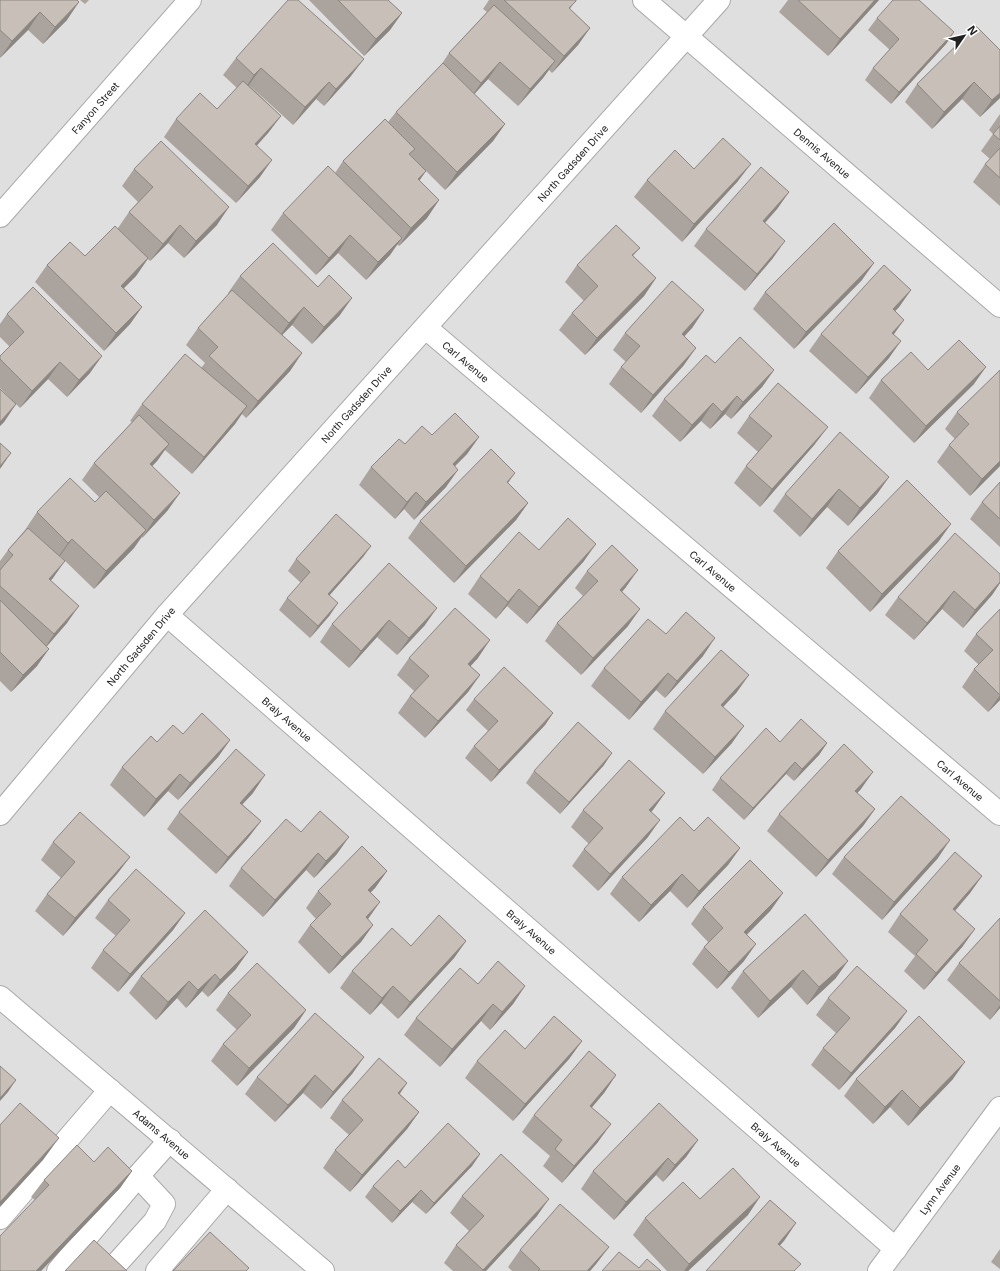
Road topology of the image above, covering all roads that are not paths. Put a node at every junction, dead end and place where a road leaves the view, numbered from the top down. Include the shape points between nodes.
1 (190, 0) edge
2 (644, 0) edge
3 (719, 0) edge
4 (686, 36) junction
5 (0, 216) edge
6 (1000, 306) edge
7 (426, 328) junction
8 (167, 615) junction
9 (0, 814) edge
10 (1000, 814) edge
11 (0, 996) edge
12 (110, 1090) junction
13 (1000, 1108) edge
14 (170, 1140) junction
15 (138, 1176) junction
16 (227, 1189) junction
17 (0, 1218) edge
18 (896, 1249) junction
19 (75, 1251) junction
20 (58, 1271) edge
21 (104, 1271) edge
22 (110, 1271) edge
23 (157, 1271) edge
24 (324, 1271) edge
25 (879, 1271) edge

1 - 5 street, Fanyon Street
2 - 4 street, Dennis Avenue
3 - 4 street, North Gadsden Drive
4 - 6 street, Dennis Avenue
4 - 7 street, North Gadsden Drive
7 - 8 street, North Gadsden Drive
7 - 10 street, Carl Avenue
8 - 9 street, North Gadsden Drive
8 - 18 street, Braly Avenue
11 - 12 street, Adams Avenue
12 - 14 street, Adams Avenue
12 - 17 street
13 - 18 street, Lynn Avenue
14 - 15 street
14 - 16 street, Adams Avenue
15 - 19 street
15 - 22 street via 164,1204 155,1221
16 - 23 street
16 - 24 street, Adams Avenue
18 - 25 street, Lynn Avenue
19 - 20 street
19 - 21 street

